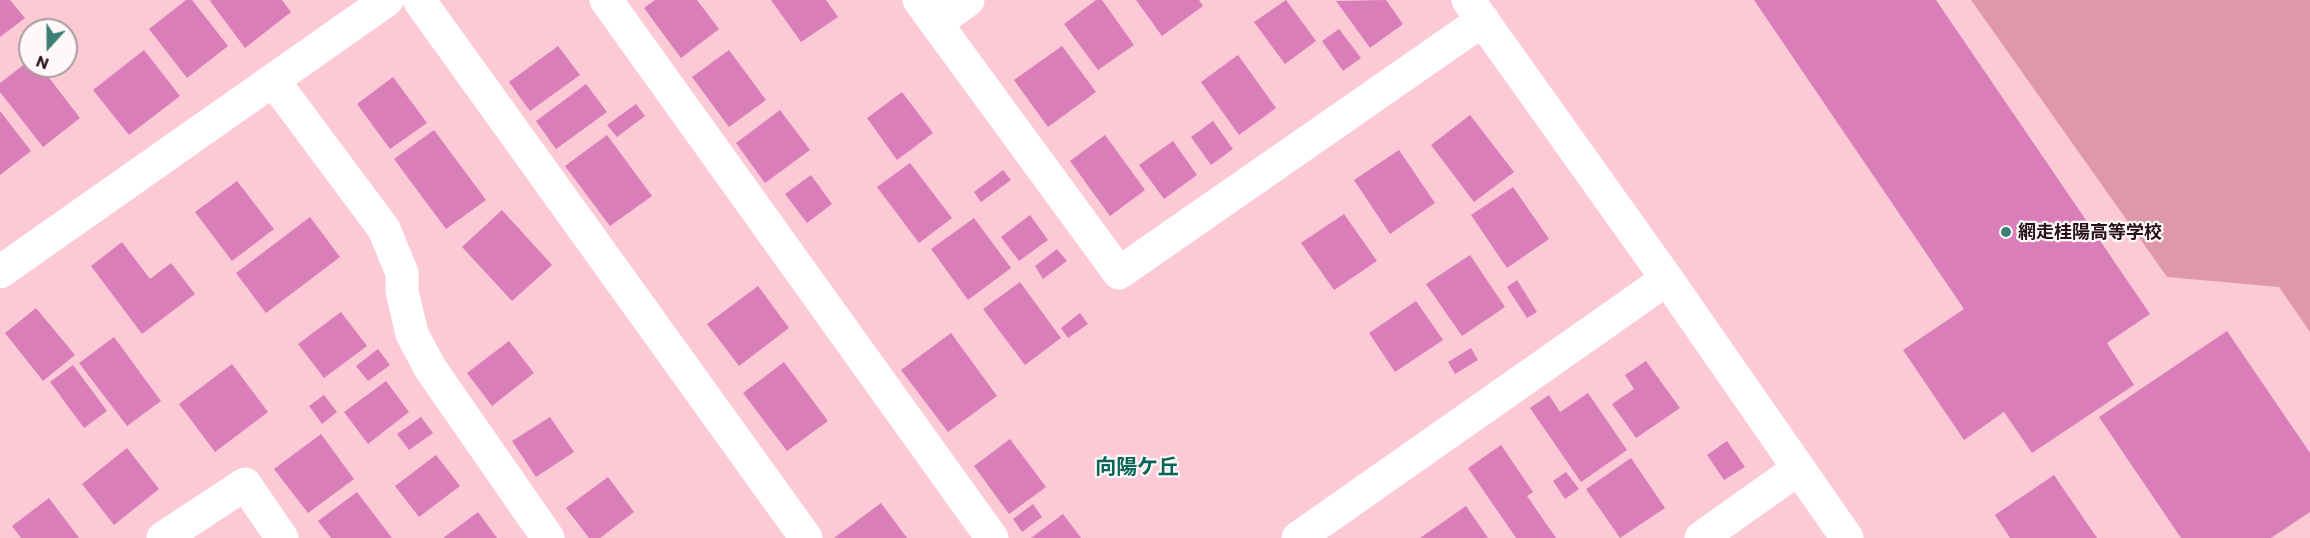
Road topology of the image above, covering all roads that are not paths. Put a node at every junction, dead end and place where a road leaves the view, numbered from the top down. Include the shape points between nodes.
1 (387, 0) edge
2 (419, 0) edge
3 (606, 0) edge
4 (968, 0) edge
5 (1475, 10) edge
6 (927, 12) edge
7 (273, 80) junction
8 (4, 259) edge
9 (1667, 279) junction
10 (1798, 469) junction
11 (163, 538) edge
12 (282, 538) edge
13 (548, 538) edge
14 (806, 538) edge
15 (992, 538) edge
16 (1298, 538) edge
17 (1701, 538) edge
18 (1846, 538) edge

1 - 7 street
2 - 14 street
3 - 15 street
4 - 6 street
5 - 6 street via 1119,273
5 - 9 street
7 - 8 street
7 - 13 street via 384,229 402,273 412,334 430,368
9 - 10 street
9 - 16 street
10 - 17 street
10 - 18 street
11 - 12 street via 245,484

